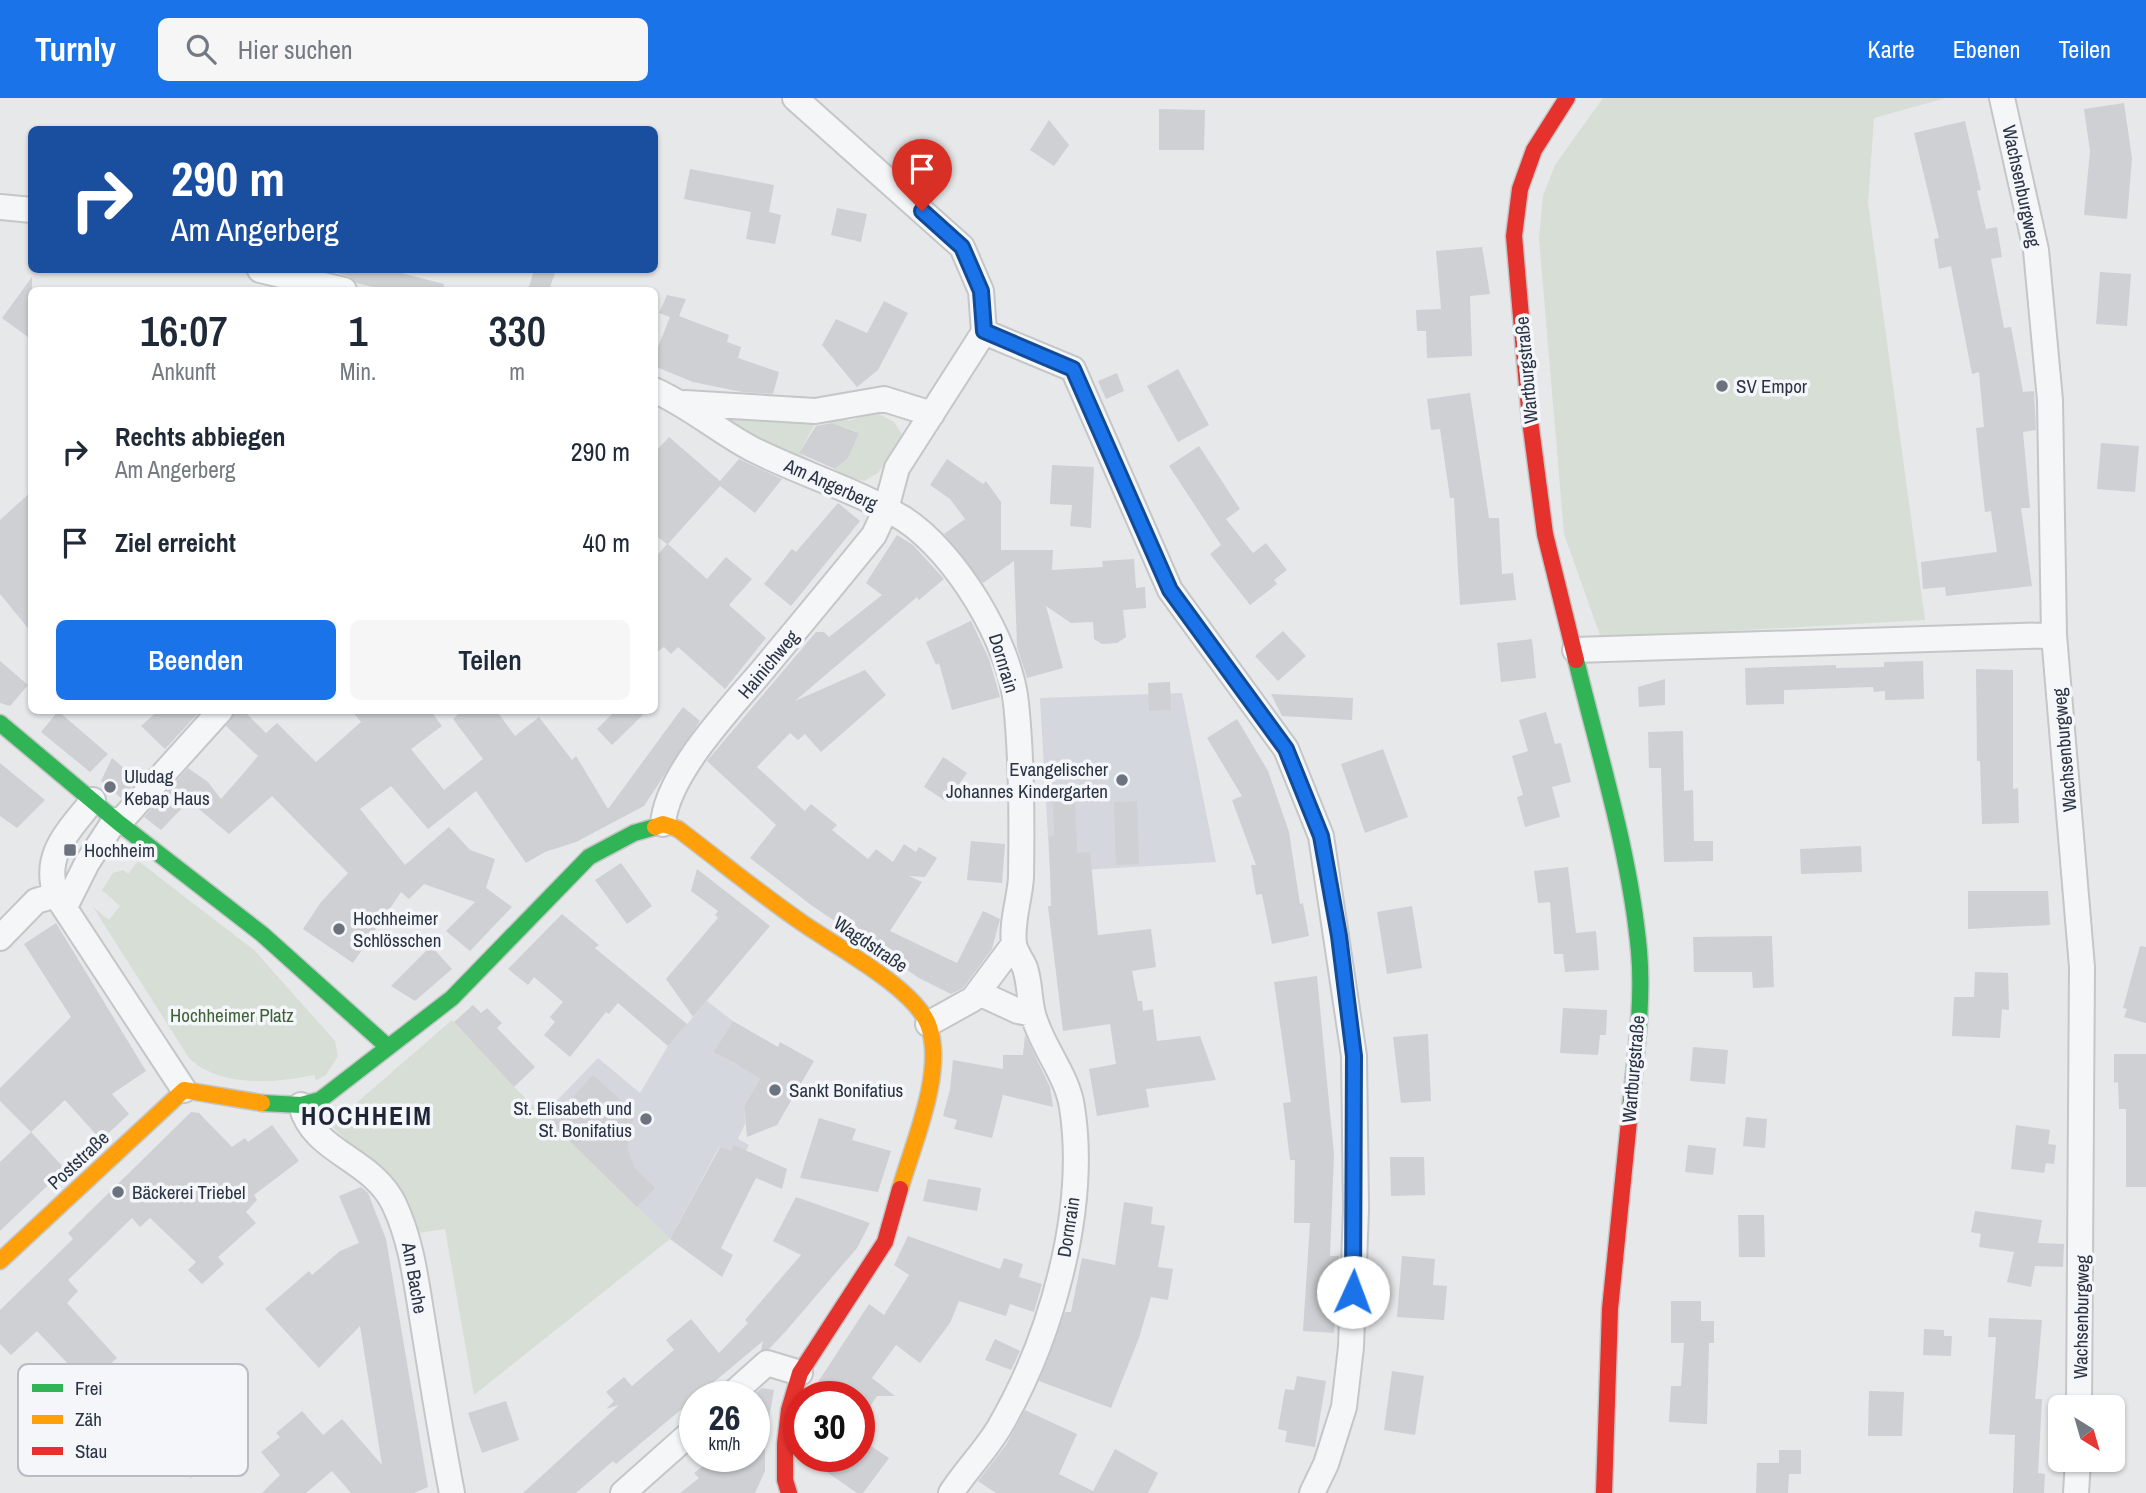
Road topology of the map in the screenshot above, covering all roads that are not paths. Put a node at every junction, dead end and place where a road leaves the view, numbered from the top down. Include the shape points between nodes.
1 (795, 98) edge
2 (1567, 98) edge
3 (2002, 98) edge
4 (0, 207) edge
5 (28, 210) edge
6 (273, 273) edge
7 (331, 287) edge
8 (984, 331) junction
9 (658, 392) edge
10 (684, 403) junction
11 (932, 414) junction
12 (886, 509) junction
13 (2053, 635) junction
14 (1576, 650) junction
15 (217, 714) edge
16 (0, 723) edge
17 (93, 800) junction
18 (117, 821) junction
19 (663, 824) junction
20 (61, 901) junction
21 (0, 938) edge
22 (1014, 944) junction
23 (979, 993) junction
24 (1033, 1014) junction
25 (928, 1024) junction
26 (388, 1047) junction
27 (184, 1090) junction
28 (302, 1105) junction
29 (0, 1261) edge
30 (800, 1373) junction
31 (747, 1381) edge
32 (2079, 1395) edge
33 (679, 1443) edge
34 (2077, 1472) edge
35 (452, 1493) edge
36 (623, 1493) edge
37 (789, 1493) edge
38 (951, 1493) edge
39 (1312, 1493) edge
40 (1604, 1493) edge
41 (2076, 1493) edge

1 - 8 street via 962,247 981,291
2 - 14 street, Wartburgstraße via 1534,150 1520,189 1514,236 1545,534
3 - 13 street, Wachsenburgweg via 2036,250 2048,351
4 - 5 street
6 - 7 street
8 - 11 street, Am Angerberg
8 - 39 street via 1073,369 1170,590 1286,749 1321,836 1354,1056 1356,1209 1344,1407
9 - 10 street, Am Angerberg
10 - 11 street, Am Angerberg via 815,411 884,399
10 - 12 street, Am Angerberg via 750,447
11 - 12 street, Am Angerberg via 897,468
12 - 19 street, Hainichweg via 874,535 713,730 675,784 664,806
12 - 22 street, Dornrain via 931,540 995,629 1007,662 1016,701 1021,867
13 - 14 street
13 - 32 street, Wachsenburgweg via 2082,967
14 - 40 street, Wartburgstraße via 1622,852 1639,951 1639,1019 1609,1309
15 - 18 street
16 - 17 street
17 - 18 street
17 - 20 street via 57,846 50,876
18 - 20 street
18 - 26 street via 262,934
19 - 25 street, Wagdstraße via 701,845 799,921 908,995
19 - 26 street via 634,833 589,857 476,976
20 - 21 street via 36,901
20 - 27 street
22 - 23 street
22 - 24 street, Dornrain via 1026,970
23 - 24 street via 1018,1012
23 - 25 street
24 - 38 street, Dornrain via 1072,1103 1076,1162 1070,1227 1056,1296 1036,1349 999,1428
25 - 30 street, Wagdstraße via 931,1084 885,1242
26 - 28 street via 338,1090
27 - 28 street via 266,1104
27 - 29 street, Poststraße
28 - 35 street, Am Bache via 314,1134 385,1187 408,1236
30 - 31 street via 767,1363
30 - 37 street, Wagdstraße via 785,1444
33 - 36 street
34 - 41 street

